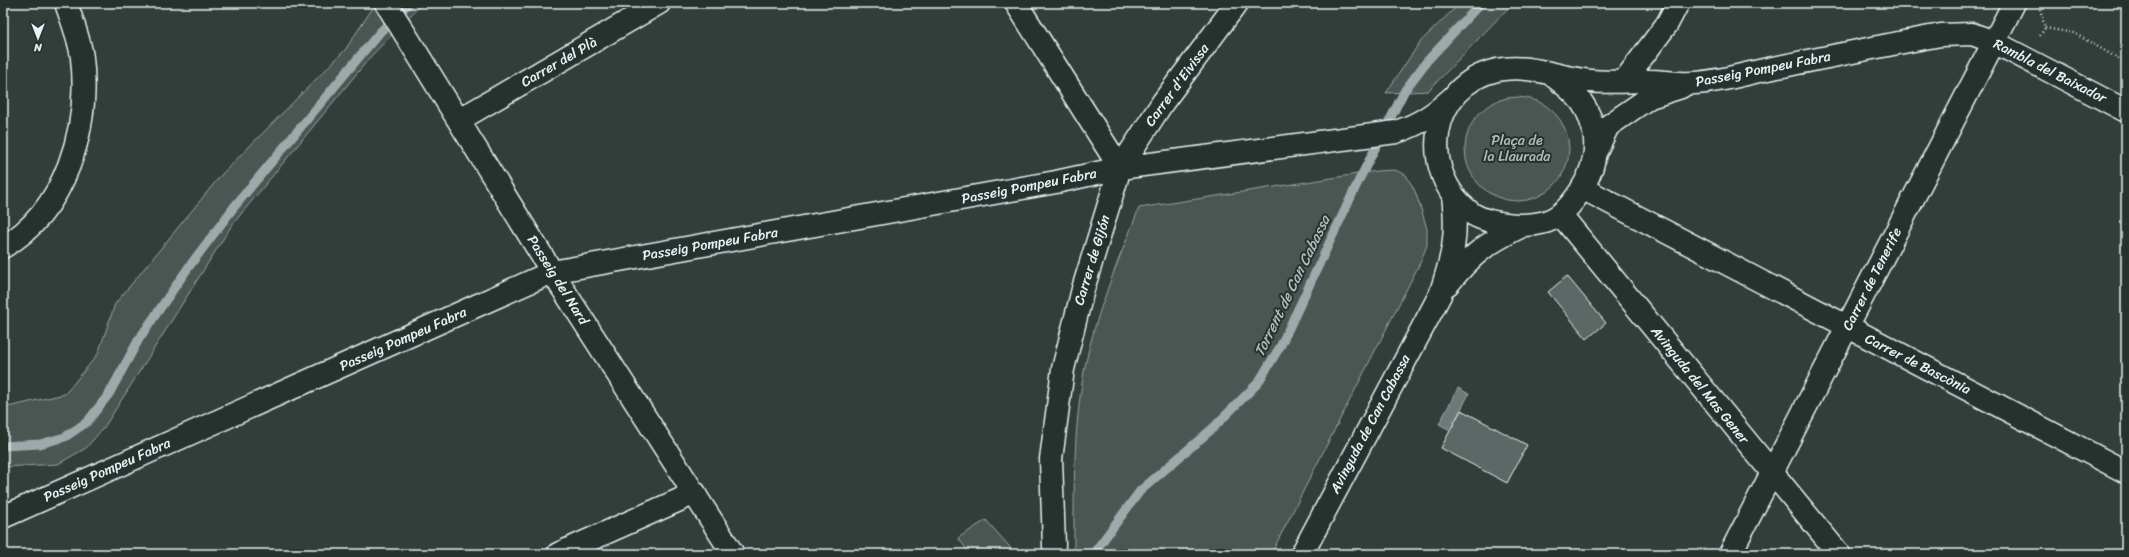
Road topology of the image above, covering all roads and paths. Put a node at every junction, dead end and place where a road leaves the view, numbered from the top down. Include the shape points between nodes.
1 (66, 3) edge
2 (386, 3) edge
3 (659, 3) edge
4 (1016, 3) edge
5 (1237, 3) edge
6 (1678, 3) edge
7 (2014, 3) edge
8 (2039, 3) edge
9 (2045, 28) junction
10 (1972, 34) joint
11 (1994, 42) junction
12 (2026, 59) junction
13 (2126, 63) edge
14 (1552, 75) junction
15 (1624, 81) junction
16 (1692, 84) junction
17 (1452, 98) junction
18 (2126, 111) edge
19 (459, 120) junction
20 (1596, 150) junction
21 (1120, 168) junction
22 (1582, 188) junction
23 (1453, 195) junction
24 (1561, 215) junction
25 (1525, 225) junction
26 (3, 247) edge
27 (552, 272) junction
28 (1440, 295) junction
29 (1847, 328) junction
30 (2126, 472) edge
31 (1772, 473) junction
32 (695, 493) junction
33 (3, 517) edge
34 (1054, 546) dead end
35 (558, 554) edge
36 (733, 554) edge
37 (1302, 554) edge
38 (1730, 554) edge
39 (1839, 554) edge

1 - 26 street via 82,57 84,90 81,122 67,173 41,215
2 - 19 street, Passeig del Nard
3 - 19 street, Carrer del Plà
4 - 21 street
5 - 21 street, Carrer d'Eivissa via 1163,102
6 - 15 street via 1667,24
7 - 11 street, Carrer de Tenerife
8 - 9 path
9 - 12 path
9 - 13 path via 2074,33
10 - 11 street, Rambla del Baixador
10 - 16 street, Passeig Pompeu Fabra via 1935,36
11 - 12 street, Rambla del Baixador
11 - 29 street, Carrer de Tenerife
12 - 18 street, Rambla del Baixador
14 - 15 street, Passeig Pompeu Fabra via 1591,81
14 - 17 street via 1513,66 1485,72 1472,79
14 - 20 street via 1574,92 1587,108 1593,126
15 - 16 street, Passeig Pompeu Fabra
16 - 20 street via 1650,97 1608,126
17 - 21 street, Passeig Pompeu Fabra via 1430,118 1396,132
17 - 23 street via 1440,121 1436,148 1440,173
19 - 27 street, Passeig del Nard
20 - 22 street via 1590,175
21 - 27 street, Passeig Pompeu Fabra via 1056,182
21 - 34 street, Carrer de Gijón via 1081,296 1063,369 1051,459
22 - 24 street
22 - 29 street, Carrer de Bascònia
23 - 25 street via 1472,214 1500,224
23 - 28 street, Avinguda de Can Cabassa via 1456,223 1453,250
24 - 25 street via 1547,222
24 - 31 street, Avinguda del Mas Gener
25 - 28 street, Avinguda de Can Cabassa via 1482,248 1466,262
27 - 32 street, Passeig del Nard
27 - 33 street, Passeig Pompeu Fabra
28 - 37 street, Avinguda de Can Cabassa
29 - 30 street, Carrer de Bascònia
29 - 31 street, Carrer de Tenerife
31 - 38 street, Carrer de Tenerife
31 - 39 street, Avinguda del Mas Gener
32 - 35 street
32 - 36 street, Passeig del Nard

